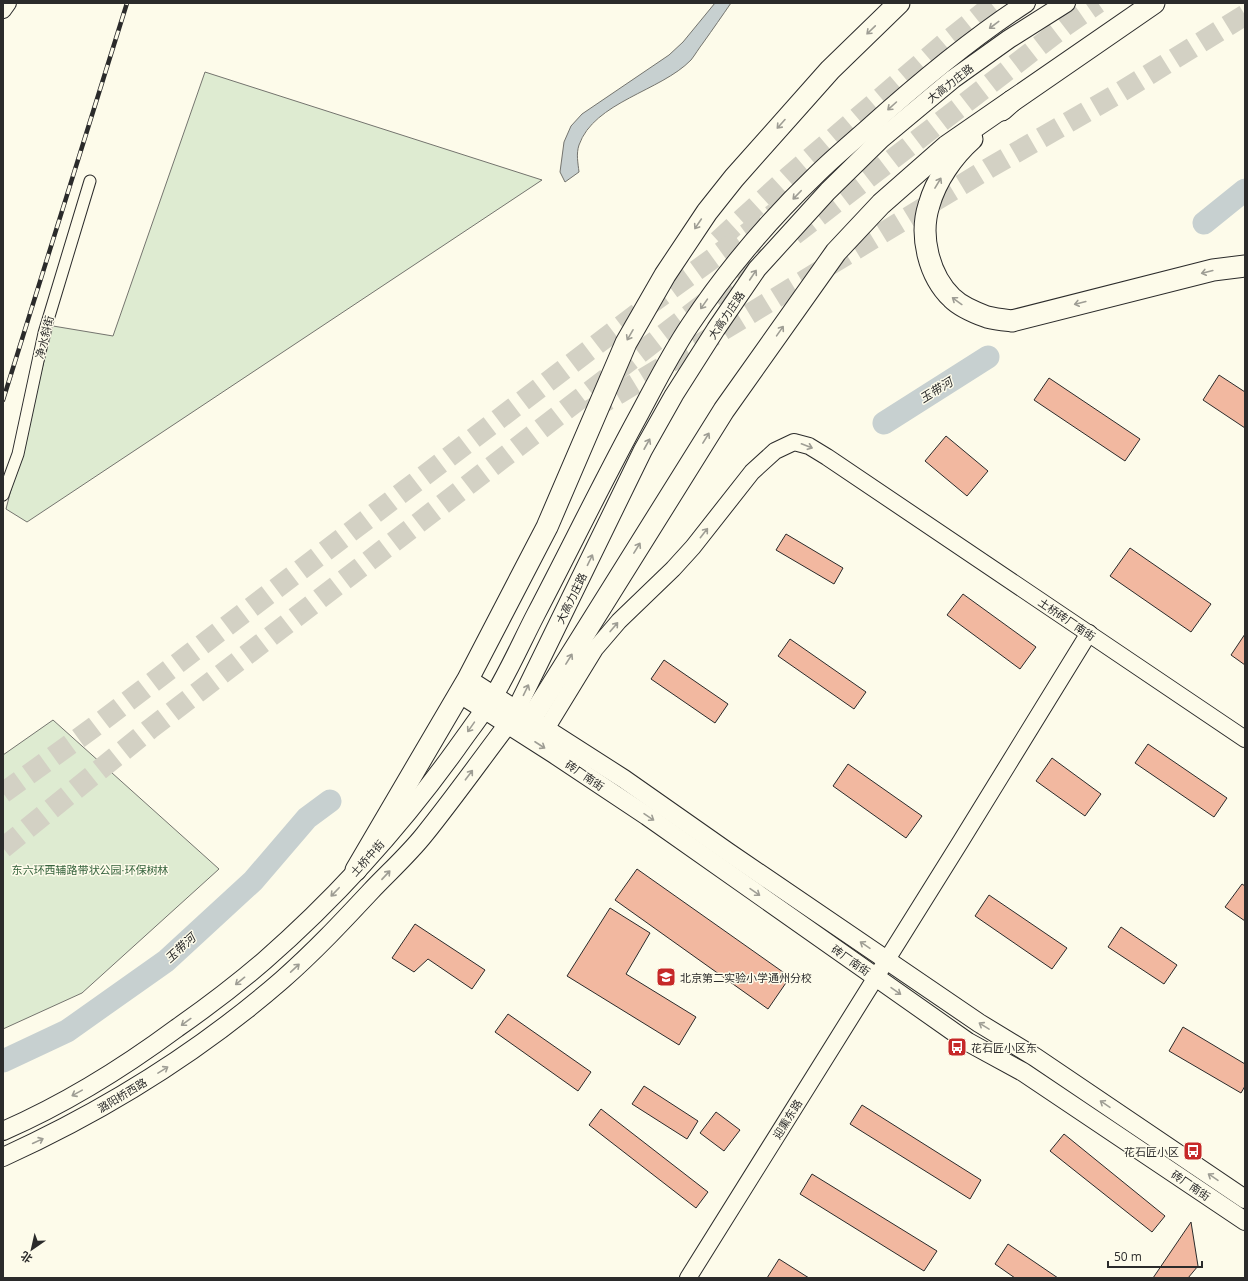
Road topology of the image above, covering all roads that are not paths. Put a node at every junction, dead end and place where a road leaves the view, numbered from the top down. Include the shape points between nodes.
1 (8, 3) edge
2 (899, 3) edge
3 (1026, 3) edge
4 (1066, 3) edge
5 (1154, 3) edge
6 (3, 10) edge
7 (1012, 101) junction
8 (90, 181) dead end
9 (1245, 266) edge
10 (3, 495) edge
11 (1089, 633) junction
12 (464, 687) junction
13 (489, 702) junction
14 (525, 720) junction
15 (1245, 739) edge
16 (356, 870) junction
17 (887, 960) junction
18 (876, 977) junction
19 (233, 1020) joint
20 (3, 1131) edge
21 (3, 1157) edge
22 (1245, 1199) edge
23 (1245, 1221) edge
24 (688, 1278) edge

1 - 6 street
2 -> 12 highway via 830,70 738,172 707,212 665,275 626,343 547,527
3 -> 13 main road, 大高力庄路 via 948,59 815,176 755,239 722,280 688,328 660,376
14 -> 4 main road, 大高力庄路 via 643,450 674,395 757,269 828,191 887,134 953,79
5 - 7 highway
9 -> 7 highway via 1213,270 1012,321 988,318 954,300 933,271 925,231 928,206 946,169 966,145
14 -> 7 highway via 724,410 836,252 881,204 941,152
8 - 10 street, 净水斜街 via 44,332 18,454
14 -> 11 street, 土桥砖厂南街 via 595,650 619,621 673,569 752,472 775,451 794,442 809,446 827,457
11 - 15 street, 土桥砖厂南街
11 - 17 street, 迎熏东路
12 - 13 main road, 砖厂南街
12 - 16 highway
13 - 14 main road, 砖厂南街
13 -> 16 main road, 土桥中街 via 409,811
17 -> 14 main road, 砖厂南街 via 624,778
14 -> 18 main road, 砖厂南街 via 654,820
19 -> 14 main road, 大高力庄路 via 283,979 328,937 423,836
16 -> 20 main road, 土桥中街 via 309,920 217,999 154,1045 99,1080 30,1119
17 - 18 street, 迎熏东路
22 -> 17 main road, 砖厂南街
18 -> 23 main road, 砖厂南街 via 968,1042 1023,1072
18 - 24 street, 迎熏东路
21 -> 19 main road, 潞阳桥西路 via 112,1102

